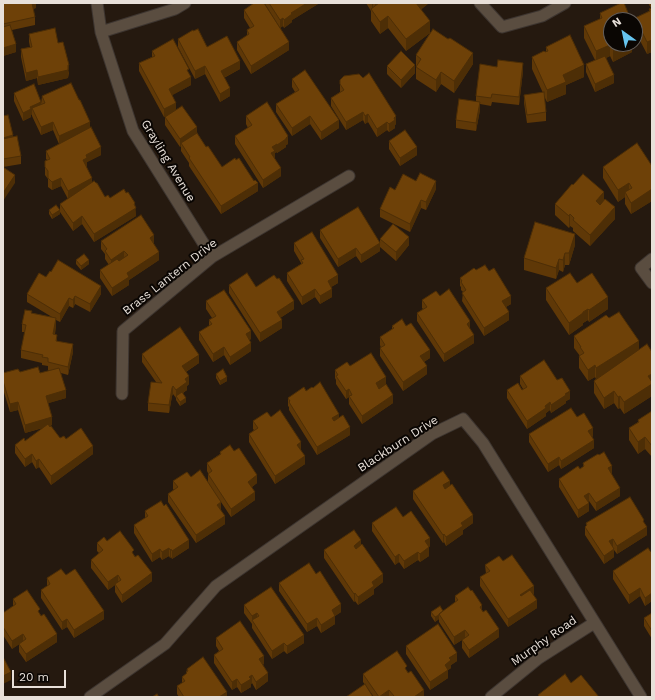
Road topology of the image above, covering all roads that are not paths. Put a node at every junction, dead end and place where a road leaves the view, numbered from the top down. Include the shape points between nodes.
1 (97, 3) edge
2 (185, 3) edge
3 (480, 3) edge
4 (565, 3) edge
5 (101, 32) junction
6 (349, 176) dead end
7 (212, 257) junction
8 (652, 259) edge
9 (652, 283) edge
10 (122, 394) dead end
11 (594, 623) junction
12 (90, 697) edge
13 (491, 697) edge
14 (641, 697) edge

1 - 5 street, Grayling Avenue
2 - 5 street via 175,9
3 - 4 street via 502,26 542,16
5 - 7 street, Grayling Avenue via 133,131
6 - 7 street, Brass Lantern Drive
7 - 10 street, Brass Lantern Drive via 123,331
8 - 9 street via 641,268
11 - 12 street, Blackburn Drive via 483,443 463,419 432,434 216,586 165,644
11 - 13 street, Murphy Road via 539,658
11 - 14 street, Blackburn Drive

